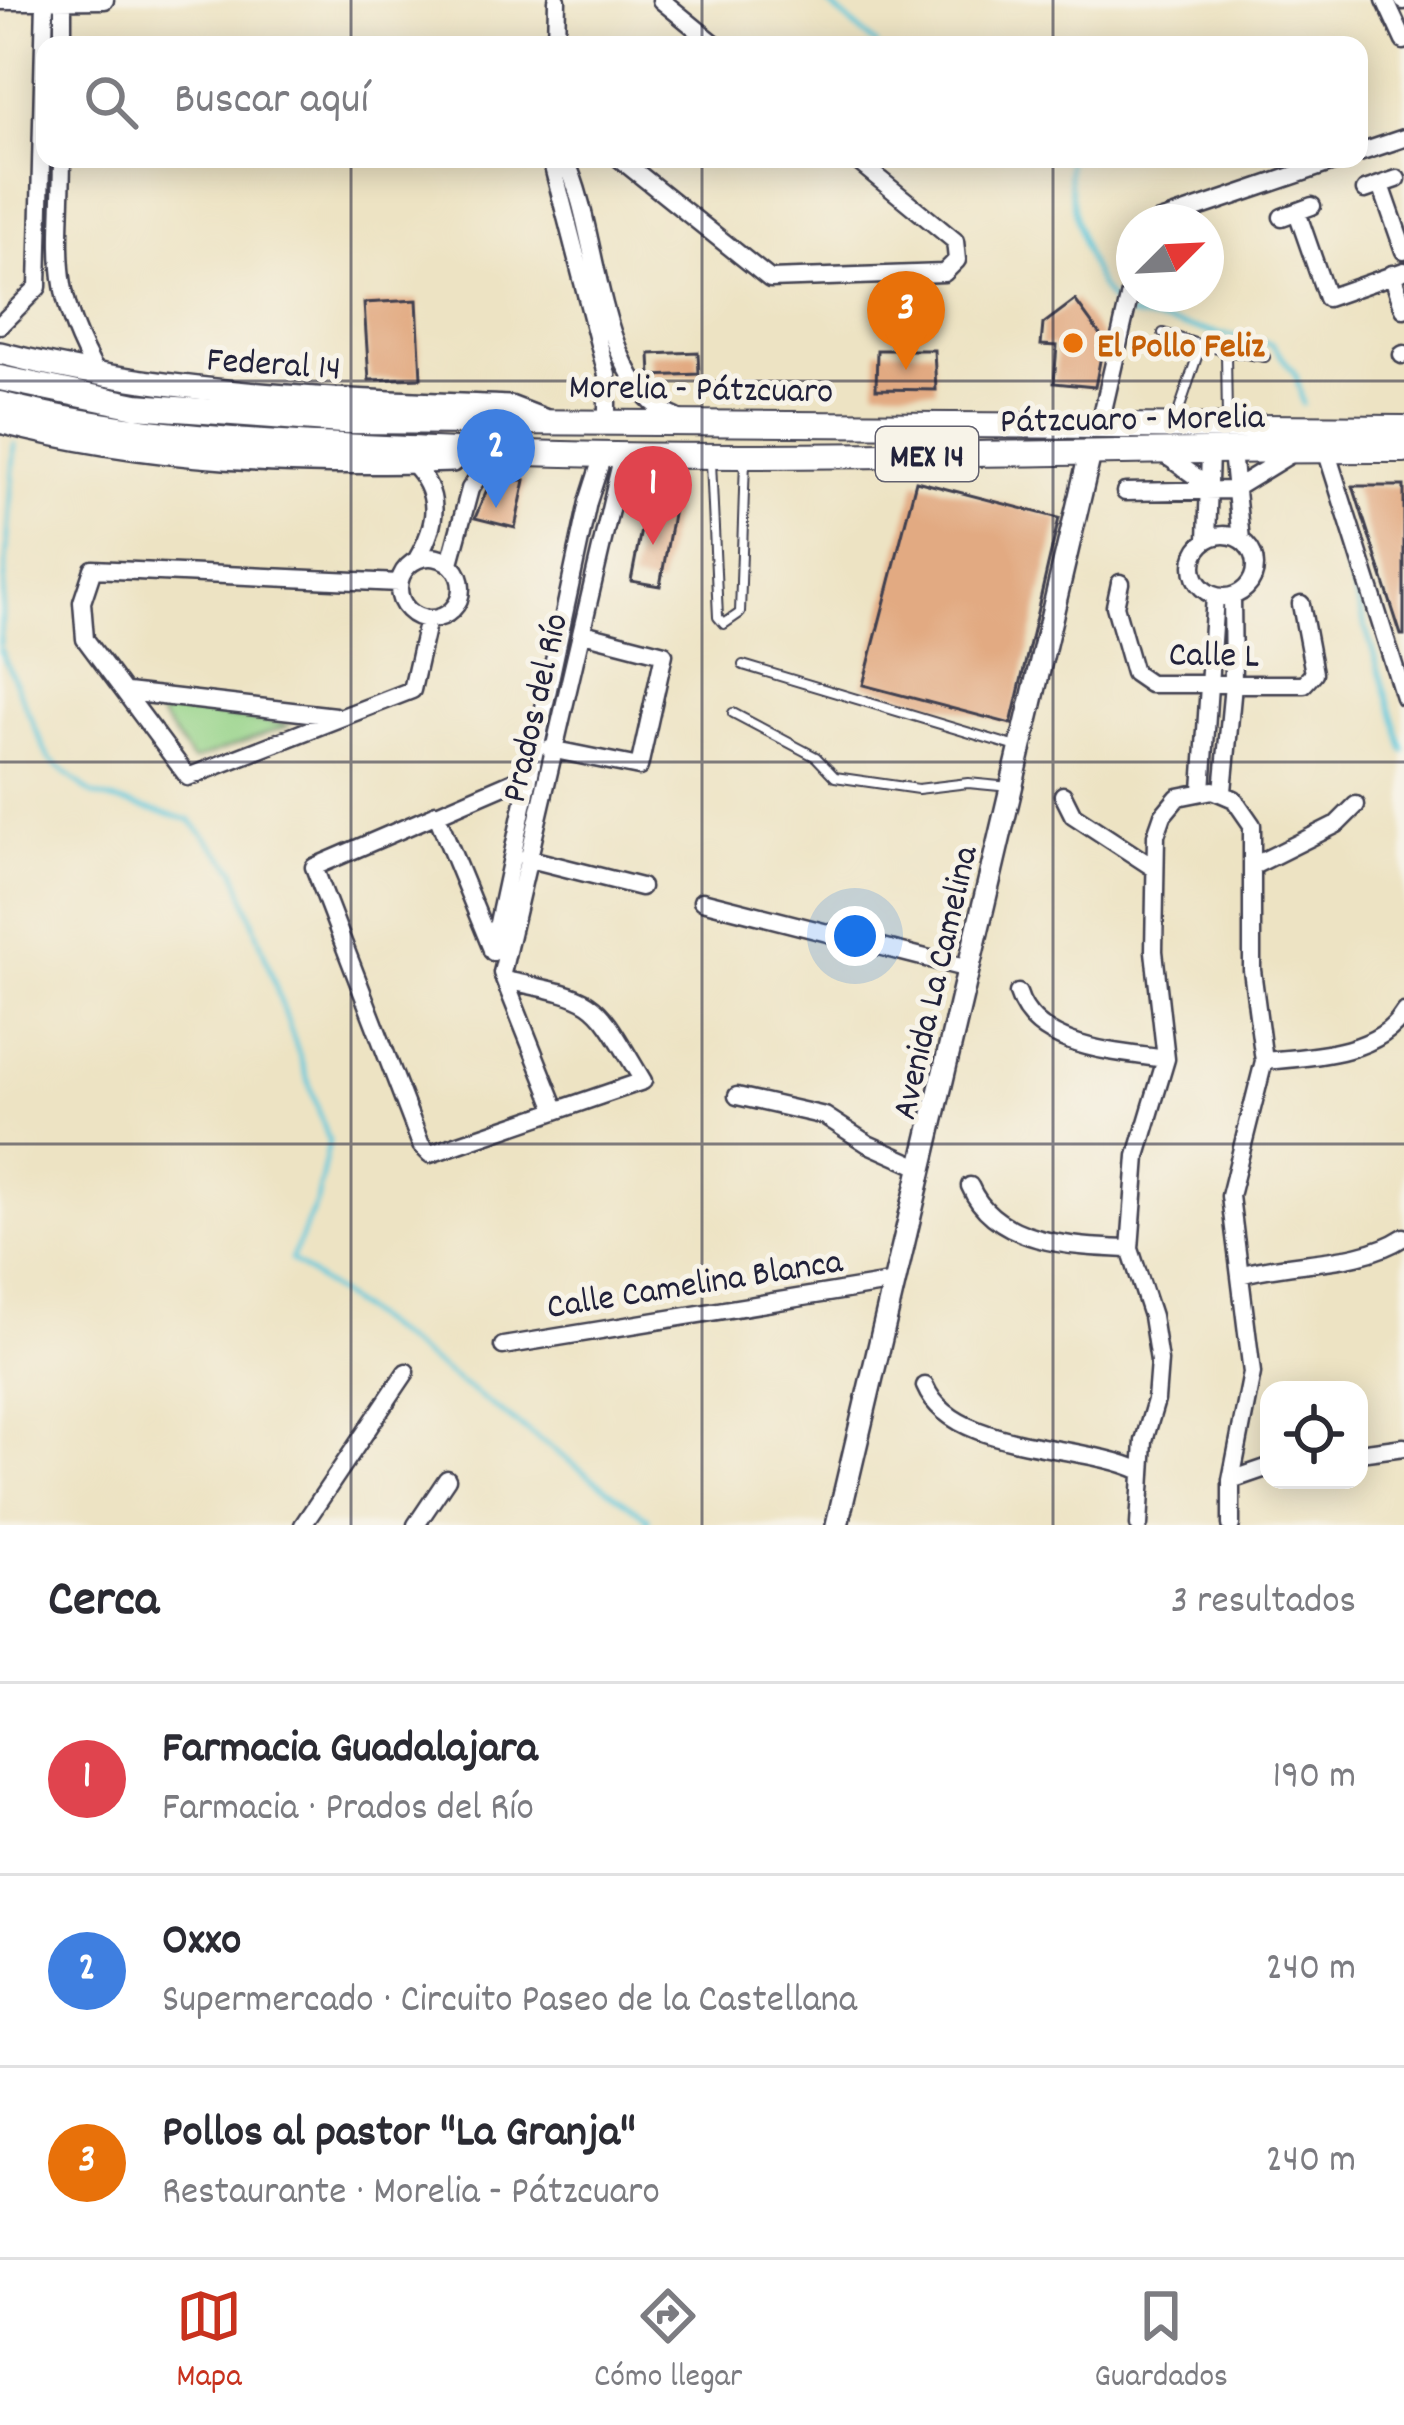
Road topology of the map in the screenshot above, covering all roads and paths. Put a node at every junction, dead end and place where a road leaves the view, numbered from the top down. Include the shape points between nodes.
1 (45, 0) edge
2 (63, 0) edge
3 (105, 0) edge
4 (557, 0) edge
5 (662, 0) edge
6 (1385, 0) edge
7 (0, 1) edge
8 (44, 36) edge
9 (63, 36) edge
10 (556, 36) edge
11 (705, 36) edge
12 (1404, 41) edge
13 (1404, 138) edge
14 (1368, 150) edge
15 (43, 168) edge
16 (62, 168) edge
17 (553, 168) edge
18 (568, 168) edge
19 (631, 168) edge
20 (866, 168) edge
21 (1316, 168) edge
22 (1381, 185) dead end
23 (1210, 204) edge
24 (1297, 212) dead end
25 (1404, 251) edge
26 (1398, 273) edge
27 (1404, 309) edge
28 (1126, 312) edge
29 (0, 326) edge
30 (1163, 333) dead end
31 (1201, 345) junction
32 (620, 350) junction
33 (1226, 351) junction
34 (0, 353) edge
35 (601, 354) junction
36 (1265, 357) dead end
37 (98, 374) junction
38 (0, 377) edge
39 (0, 404) edge
40 (52, 405) junction
41 (1404, 415) edge
42 (545, 421) junction
43 (607, 421) junction
44 (682, 421) junction
45 (0, 422) edge
46 (1099, 428) junction
47 (1172, 428) junction
48 (1404, 428) edge
49 (1332, 439) junction
50 (1223, 444) junction
51 (1297, 450) junction
52 (1404, 450) edge
53 (528, 454) junction
54 (710, 454) junction
55 (746, 454) junction
56 (1090, 454) junction
57 (1164, 454) junction
58 (613, 455) junction
59 (489, 460) junction
60 (411, 462) junction
61 (1209, 488) junction
62 (1232, 490) junction
63 (1125, 492) dead end
64 (1207, 539) junction
65 (1241, 540) junction
66 (417, 559) junction
67 (450, 563) junction
68 (399, 583) junction
69 (1120, 583) dead end
70 (1224, 596) junction
71 (1300, 604) dead end
72 (428, 619) junction
73 (583, 633) junction
74 (742, 665) dead end
75 (1233, 685) junction
76 (1212, 686) junction
77 (127, 692) junction
78 (1404, 697) edge
79 (733, 713) dead end
80 (340, 716) junction
81 (537, 747) junction
82 (1021, 748) junction
83 (558, 750) junction
84 (530, 774) junction
85 (1012, 788) junction
86 (1202, 790) junction
87 (1223, 791) junction
88 (1063, 795) dead end
89 (1356, 805) dead end
90 (436, 813) junction
91 (522, 857) junction
92 (1255, 865) junction
93 (1154, 868) junction
94 (641, 887) dead end
95 (702, 901) dead end
96 (492, 951) junction
97 (969, 969) junction
98 (503, 977) junction
99 (1018, 993) dead end
100 (1404, 1012) edge
101 (1166, 1059) junction
102 (1264, 1061) junction
103 (737, 1096) dead end
104 (556, 1109) junction
105 (922, 1168) junction
106 (970, 1186) dead end
107 (1404, 1237) edge
108 (1130, 1249) junction
109 (1240, 1275) junction
110 (895, 1282) junction
111 (503, 1346) dead end
112 (406, 1372) dead end
113 (925, 1386) dead end
114 (1404, 1447) edge
115 (1368, 1452) edge
116 (1260, 1470) edge
117 (1142, 1471) junction
118 (447, 1479) dead end
119 (1231, 1480) junction
120 (303, 1525) edge
121 (416, 1525) edge
122 (838, 1525) edge
123 (1139, 1525) edge
124 (1231, 1525) edge

1 - 2 street
1 - 7 street
1 - 8 street
2 - 3 street
2 - 9 street
4 - 10 street
5 - 11 street
6 - 12 street
13 - 14 street
15 - 29 street via 38,286
16 - 37 street via 60,293
17 - 35 street
18 - 32 street
19 - 20 street via 770,279 944,273 957,260 955,241
21 - 23 street
22 - 25 street
24 - 26 street via 1327,298
26 - 27 street
28 - 46 street
30 - 31 lane
31 - 33 lane
31 - 47 lane
32 - 35 street
32 - 44 street via 648,403
33 - 36 lane
33 - 50 lane
34 - 37 street, Federal 14
35 - 43 street
37 - 42 street, Federal 14 via 252,396 510,407
38 - 40 main road, Morelia - Pátzcuaro / MEX 14
39 - 40 main road, Pátzcuaro - Morelia / MEX 14
40 - 42 main road, Morelia - Pátzcuaro / MEX 14
40 - 53 main road, Pátzcuaro - Morelia / MEX 14 via 253,442
41 - 49 street
42 - 43 main road, Morelia - Pátzcuaro / MEX 14
43 - 44 main road, Morelia - Pátzcuaro / MEX 14
44 - 46 main road, Morelia - Pátzcuaro / MEX 14
45 - 60 street via 132,450 230,460
46 - 47 main road, Morelia - Pátzcuaro / MEX 14
47 - 50 main road, Morelia - Pátzcuaro / MEX 14
48 - 49 main road, Morelia - Pátzcuaro
49 - 50 main road, Morelia - Pátzcuaro / MEX 14
49 - 51 main road, Pátzcuaro - Morelia / MEX 14
49 - 52 main road, Pátzcuaro - Morelia / MEX 14
49 - 78 street
50 - 51 main road, Pátzcuaro - Morelia / MEX 14
50 - 57 main road, Pátzcuaro - Morelia / MEX 14
50 - 61 street
50 - 62 street
51 - 62 street
53 - 58 main road, Pátzcuaro - Morelia / MEX 14
53 - 59 street
54 - 55 main road, Pátzcuaro - Morelia / MEX 14
54 - 55 lane via 724,624 740,614
54 - 58 main road, Pátzcuaro - Morelia / MEX 14
55 - 56 main road, Pátzcuaro - Morelia / MEX 14
56 - 57 main road, Pátzcuaro - Morelia / MEX 14
56 - 82 street, Avenida La Camelina
57 - 61 street
58 - 73 street, Prados del Río
58 - 81 street via 588,502
59 - 60 street
59 - 67 street via 470,489
60 - 66 street via 435,507
61 - 62 street
61 - 63 street
61 - 64 street
62 - 65 street
64 - 65 street
64 - 70 street via 1192,565 1199,584
65 - 70 street via 1253,556 1253,576
66 - 67 street
66 - 68 street
67 - 72 street via 459,599 447,614
68 - 72 street via 409,611
68 - 77 street via 93,569 82,602 85,639
69 - 76 street, Calle L via 1115,606 1140,680
70 - 75 street
70 - 76 street
71 - 75 street, Calle L via 1314,673 1304,684
72 - 80 street via 412,690
73 - 83 street, Prados del Río
73 - 83 street via 664,654 639,767
74 - 82 lane
75 - 76 street, Calle L
75 - 87 street
76 - 86 street
77 - 80 street
77 - 80 street via 188,777
79 - 85 lane via 816,757 835,777 918,789
81 - 83 street
81 - 84 street
82 - 85 street, Avenida La Camelina
83 - 91 street, Prados del Río
84 - 90 street
84 - 91 street
85 - 97 street, Avenida La Camelina
86 - 87 street
86 - 93 street via 1178,797 1162,815
87 - 92 street via 1252,825
88 - 93 street via 1073,815
89 - 92 street via 1337,824
90 - 96 street
90 - 104 street via 314,867 421,1145 430,1154
91 - 94 street
91 - 96 street
91 - 98 street, Prados del Río
92 - 102 street via 1252,970
93 - 101 street
95 - 97 street
96 - 98 street
97 - 105 street, Avenida La Camelina
98 - 104 street
98 - 104 street via 581,995 600,1010 643,1082
99 - 101 street via 1029,1015 1077,1042
100 - 102 street via 1348,1049
101 - 108 street via 1137,1156
102 - 109 street via 1230,1196
103 - 105 street via 825,1116
105 - 110 street, Avenida La Camelina
106 - 108 street via 983,1209 1038,1239
107 - 109 street via 1364,1254
108 - 117 street via 1159,1361
109 - 119 street via 1252,1373
110 - 111 street, Calle Camelina Blanca
110 - 122 street, Avenida La Camelina
112 - 120 street
113 - 117 street via 955,1423 1110,1456
114 - 115 street
116 - 119 street
117 - 123 street
118 - 121 street
119 - 124 street

